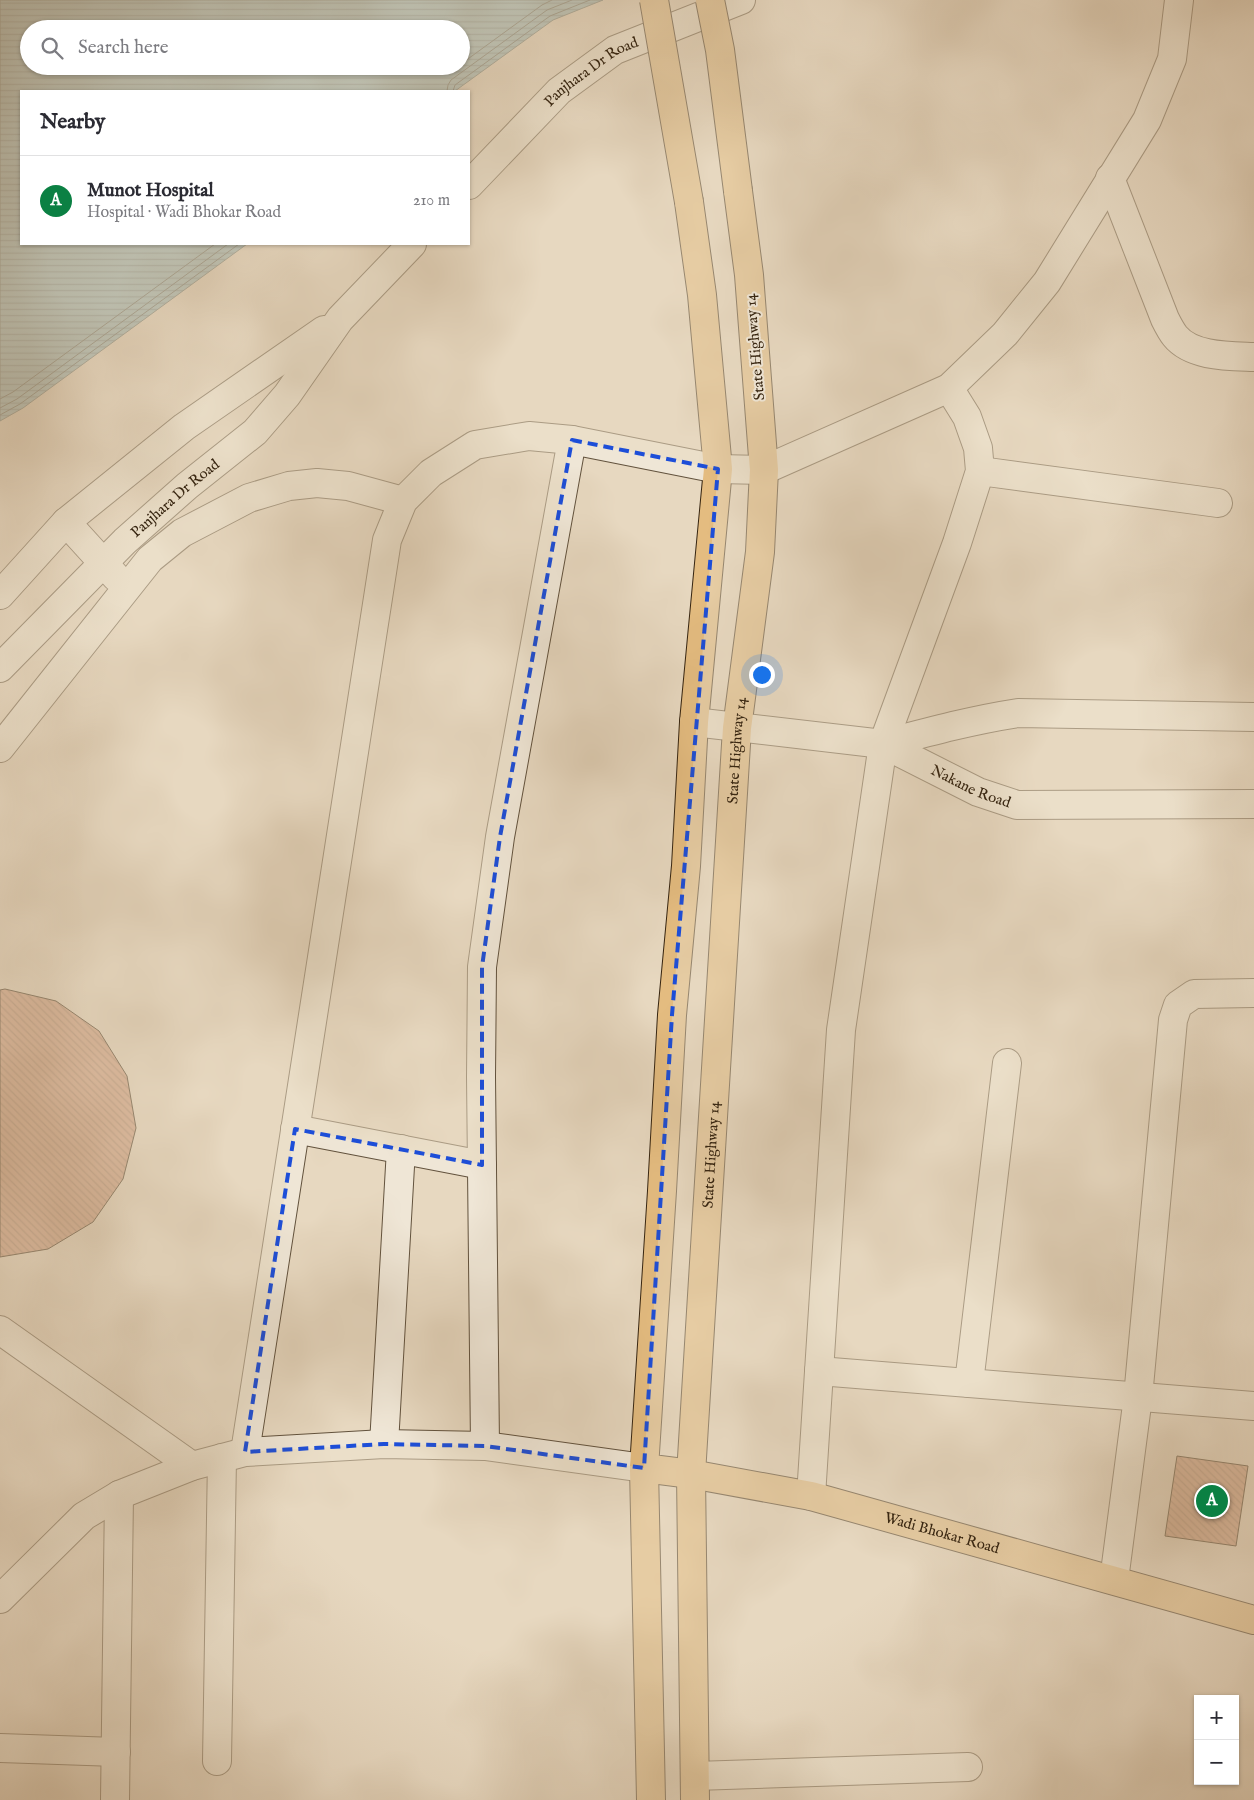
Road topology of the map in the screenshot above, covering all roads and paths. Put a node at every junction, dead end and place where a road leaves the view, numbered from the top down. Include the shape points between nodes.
1 (654, 0) edge
2 (710, 0) edge
3 (741, 0) edge
4 (1179, 0) edge
5 (1110, 178) junction
6 (470, 184) edge
7 (411, 245) edge
8 (340, 319) junction
9 (1254, 357) edge
10 (949, 388) junction
11 (572, 440) junction
12 (718, 470) junction
13 (764, 470) junction
14 (980, 471) junction
15 (403, 501) junction
16 (1218, 503) dead end
17 (66, 522) junction
18 (104, 564) junction
19 (126, 589) junction
20 (0, 595) edge
21 (0, 668) edge
22 (1254, 718) edge
23 (694, 722) junction
24 (737, 728) junction
25 (883, 744) junction
26 (0, 748) edge
27 (1254, 804) edge
28 (1254, 993) edge
29 (1007, 1063) dead end
30 (295, 1129) junction
31 (401, 1149) junction
32 (482, 1165) junction
33 (0, 1330) edge
34 (819, 1371) junction
35 (969, 1383) junction
36 (1138, 1396) junction
37 (1254, 1406) edge
38 (384, 1444) junction
39 (485, 1446) junction
40 (233, 1455) junction
41 (645, 1460) junction
42 (192, 1466) junction
43 (691, 1474) junction
44 (119, 1495) junction
45 (811, 1496) junction
46 (1114, 1580) junction
47 (0, 1599) edge
48 (1254, 1620) edge
49 (0, 1748) edge
50 (116, 1752) junction
51 (217, 1761) dead end
52 (968, 1767) dead end
53 (695, 1788) edge
54 (115, 1800) edge
55 (651, 1800) edge

1 - 12 main road, bridge via 702,295
2 - 13 main road, State Highway 14, bridge via 720,50 749,274
3 - 6 street, Panjhara Dr Road via 614,50 559,91
4 - 5 street via 1172,59 1147,120
5 - 9 street via 1165,319 1177,338 1198,351
5 - 10 street via 1047,282 1005,334
7 - 8 street, Panjhara Dr Road
8 - 17 street, Panjhara Dr Road via 184,427
8 - 18 street, Panjhara Dr Road via 287,395 255,432 187,486
10 - 13 street
10 - 14 street via 967,418 978,448
11 - 12 street
11 - 15 street via 529,436 474,445 431,473
11 - 32 street via 500,837 482,967
12 - 13 street
12 - 23 main road
13 - 24 main road, State Highway 14 via 760,552
14 - 16 street
14 - 25 street
15 - 19 street via 348,486 317,483 289,486 250,498 182,533 150,559
15 - 30 street via 387,540
17 - 18 street
17 - 20 street, Panjhara Dr Road
18 - 19 street
18 - 21 street, Panjhara Dr Road
19 - 26 street
22 - 25 street via 1018,713 941,728
23 - 24 street, Nakane Road
23 - 41 main road via 686,866 672,1014
24 - 25 street, Nakane Road
24 - 43 main road, State Highway 14
25 - 27 street, Nakane Road via 978,792 1016,805
25 - 34 street via 841,1030
28 - 36 street via 1194,994 1178,1005 1173,1020
29 - 35 street
30 - 31 street
30 - 40 street
31 - 32 street
31 - 38 street
32 - 39 street
33 - 42 street
34 - 35 street
34 - 45 street
35 - 36 street
36 - 37 street
36 - 46 street
38 - 39 street
38 - 40 street
39 - 41 street
40 - 42 street
40 - 51 street
41 - 43 main road, Wadi Bhokar Road
41 - 55 main road
42 - 44 street
43 - 45 main road, Wadi Bhokar Road
43 - 53 main road, State Highway 14
44 - 47 street via 84,1516
44 - 50 street
45 - 46 main road, Wadi Bhokar Road
46 - 48 main road, Wadi Bhokar Road
49 - 50 street
50 - 54 street
52 - 53 street

